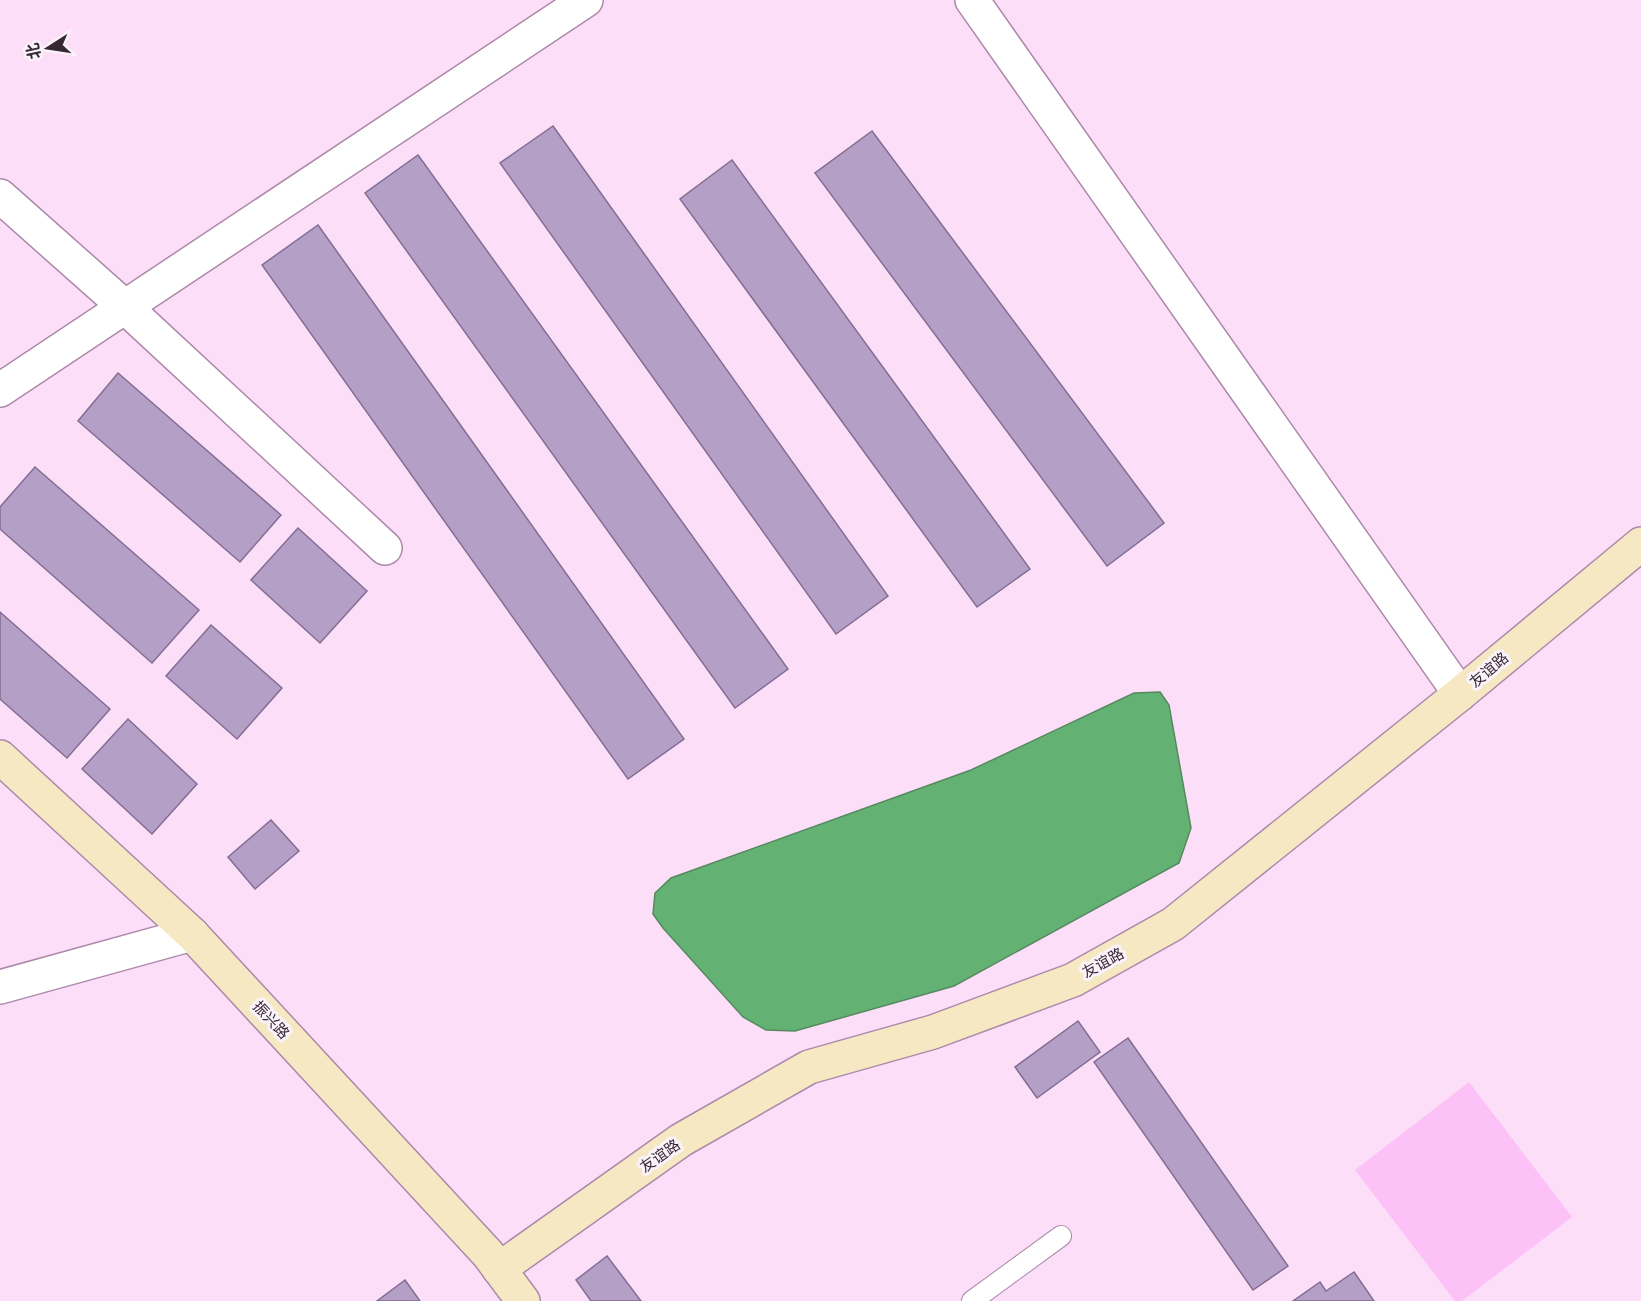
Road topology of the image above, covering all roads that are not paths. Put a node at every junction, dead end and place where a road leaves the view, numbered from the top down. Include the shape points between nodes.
1 (586, 0) edge
2 (972, 0) edge
3 (0, 196) edge
4 (125, 307) junction
5 (0, 390) edge
6 (1641, 544) edge
7 (385, 548) dead end
8 (1460, 694) junction
9 (0, 757) edge
10 (192, 934) junction
11 (0, 987) edge
12 (1061, 1236) dead end
13 (499, 1269) junction
14 (523, 1301) edge
15 (972, 1301) edge

1 - 4 street
2 - 8 street
3 - 4 street
4 - 5 street
4 - 7 street
6 - 8 street, 友谊路
8 - 13 street, 友谊路 via 1173,924 1073,980 933,1032 809,1067 681,1140
9 - 10 street, 振兴路
10 - 11 street
10 - 13 street, 振兴路
12 - 15 lane
13 - 14 street, 振兴路

